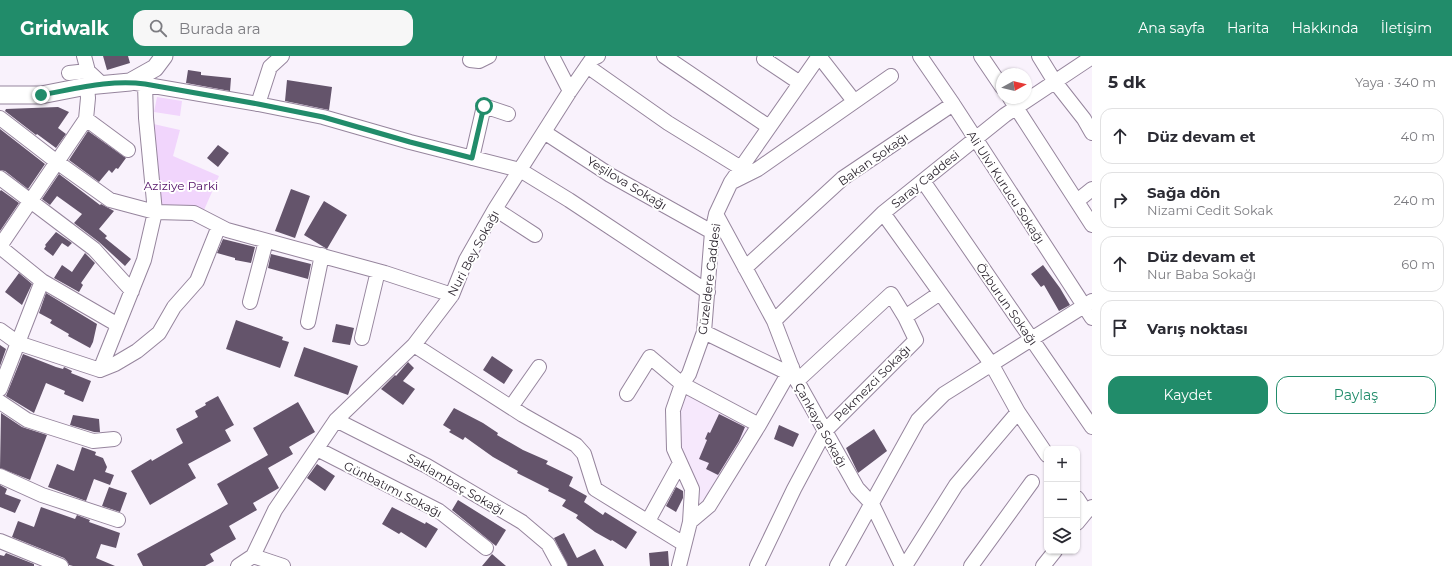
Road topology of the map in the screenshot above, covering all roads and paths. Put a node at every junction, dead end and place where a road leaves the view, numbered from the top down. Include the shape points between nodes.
1 (84, 56) edge
2 (164, 56) edge
3 (282, 56) edge
4 (489, 56) edge
5 (552, 56) edge
6 (598, 56) edge
7 (664, 56) edge
8 (819, 56) edge
9 (920, 56) edge
10 (981, 56) edge
11 (1038, 56) edge
12 (763, 57) edge
13 (1092, 58) edge
14 (470, 60) dead end
15 (587, 66) junction
16 (69, 72) dead end
17 (891, 76) dead end
18 (996, 78) edge
19 (93, 81) junction
20 (1055, 82) junction
21 (138, 83) junction
22 (800, 83) junction
23 (570, 91) junction
24 (1032, 94) edge
25 (0, 95) edge
26 (854, 101) junction
27 (258, 104) junction
28 (953, 104) junction
29 (1012, 104) edge
30 (1014, 104) edge
31 (508, 114) dead end
32 (0, 118) edge
33 (86, 119) junction
34 (769, 127) junction
35 (544, 132) junction
36 (1092, 133) edge
37 (975, 140) junction
38 (128, 150) dead end
39 (472, 158) junction
40 (57, 162) junction
41 (741, 168) junction
42 (520, 170) junction
43 (0, 178) edge
44 (923, 181) junction
45 (731, 182) junction
46 (1092, 189) edge
47 (30, 201) junction
48 (1077, 201) junction
49 (495, 209) junction
50 (155, 212) junction
51 (883, 213) junction
52 (716, 214) junction
53 (1092, 225) edge
54 (219, 226) junction
55 (712, 232) junction
56 (535, 235) dead end
57 (266, 241) junction
58 (0, 246) edge
59 (322, 255) junction
60 (745, 268) junction
61 (378, 271) junction
62 (42, 282) junction
63 (132, 291) junction
64 (708, 292) junction
65 (940, 293) junction
66 (452, 295) junction
67 (250, 302) dead end
68 (1088, 304) edge
69 (905, 316) junction
70 (1092, 318) edge
71 (774, 321) junction
72 (308, 322) dead end
73 (118, 324) junction
74 (0, 330) edge
75 (704, 332) junction
76 (362, 338) dead end
77 (1032, 339) junction
78 (18, 342) junction
79 (414, 344) junction
80 (992, 365) junction
81 (539, 367) dead end
82 (100, 370) junction
83 (792, 374) junction
84 (682, 384) junction
85 (0, 388) edge
86 (627, 394) dead end
87 (0, 402) edge
88 (511, 407) junction
89 (1018, 412) junction
90 (336, 420) junction
91 (758, 425) junction
92 (1092, 427) edge
93 (825, 431) junction
94 (114, 439) dead end
95 (317, 449) junction
96 (1044, 451) edge
97 (680, 463) junction
98 (0, 476) edge
99 (1032, 482) dead end
100 (1080, 501) edge
101 (872, 504) junction
102 (1089, 509) edge
103 (118, 520) dead end
104 (1080, 520) edge
105 (648, 521) junction
106 (690, 522) junction
107 (0, 541) edge
108 (684, 544) junction
109 (486, 548) dead end
110 (1053, 554) edge
111 (253, 556) junction
112 (61, 566) edge
113 (238, 566) edge
114 (283, 566) edge
115 (560, 566) edge
116 (679, 566) edge
117 (757, 566) edge
118 (837, 566) edge
119 (904, 566) edge
120 (971, 566) edge
121 (1043, 566) edge

1 - 19 street
2 - 21 main road
3 - 27 street via 270,67
4 - 14 street via 479,61
5 - 23 street
6 - 15 street, Nuri Bey Sokağı
7 - 34 street
8 - 22 street, Güzeldere Caddesi
8 - 26 street
9 - 28 street, Ali Ulvi Kurucu Sokağı
10 - 18 street
11 - 20 street
12 - 22 street
13 - 20 street, Saray Caddesi
15 - 23 street, Nuri Bey Sokağı
15 - 41 street via 668,123
16 - 19 street
17 - 26 street
19 - 21 main road
19 - 25 main road via 41,95
19 - 33 street
20 - 24 street, Saray Caddesi
20 - 36 street
21 - 27 street
21 - 50 street via 146,118
22 - 34 street, Güzeldere Caddesi
23 - 35 street, Nuri Bey Sokağı
26 - 45 street via 758,169
27 - 39 street via 323,117
28 - 37 street, Ali Ulvi Kurucu Sokağı
28 - 60 street, Bakan Sokağı via 843,178
29 - 37 street, Saray Caddesi
30 - 48 street
31 - 39 street via 484,106
32 - 40 street
33 - 38 street
33 - 40 street
34 - 41 street, Güzeldere Caddesi
35 - 42 street, Nuri Bey Sokağı
35 - 55 street, Yeşilova Sokağı via 610,175
37 - 44 street, Saray Caddesi
37 - 68 street, Ali Ulvi Kurucu Sokağı
39 - 42 street
40 - 47 street
40 - 50 street via 110,200
41 - 45 street, Güzeldere Caddesi
42 - 49 street, Nuri Bey Sokağı
42 - 64 street
43 - 47 street
44 - 51 street, Saray Caddesi
44 - 77 street, Özburun Sokağı
45 - 52 street, Güzeldere Caddesi
46 - 48 street
47 - 58 street
47 - 63 street via 94,249
48 - 53 street
49 - 56 street
49 - 66 street, Nuri Bey Sokağı via 466,260
50 - 54 street via 194,213
50 - 63 street via 144,260
51 - 65 street
51 - 71 street, Saray Caddesi
52 - 55 street, Güzeldere Caddesi
52 - 60 street, Çankaya Sokağı
54 - 57 street
54 - 82 street via 197,281 174,307 159,334 137,351
55 - 64 street, Güzeldere Caddesi
57 - 59 street
57 - 67 street
58 - 62 street
59 - 61 street
59 - 72 street
60 - 71 street, Çankaya Sokağı
61 - 66 street
61 - 76 street
62 - 73 street
62 - 78 street
63 - 73 street
64 - 75 street, Güzeldere Caddesi
65 - 69 street
65 - 80 street
66 - 79 street, Nuri Bey Sokağı
68 - 70 street, Ali Ulvi Kurucu Sokağı
68 - 77 street
69 - 83 street, Pekmezci Sokağı via 890,294
69 - 93 street, Pekmezci Sokağı via 916,340
71 - 83 street, Çankaya Sokağı
73 - 82 street
74 - 78 street
75 - 83 street
75 - 84 street, Güzeldere Caddesi via 689,374
77 - 80 street
77 - 92 street, Özburun Sokağı
78 - 82 street
78 - 85 street
79 - 88 street
79 - 90 street, Nuri Bey Sokağı
80 - 89 street
80 - 101 street via 944,394 918,420
81 - 88 street
83 - 91 street
83 - 93 street, Çankaya Sokağı
84 - 86 street via 650,357
84 - 91 street
84 - 97 street, Güzeldere Caddesi via 673,410 674,449
87 - 94 street via 27,420 93,441
88 - 105 street via 576,444 584,454 595,489
89 - 96 street
89 - 119 street via 956,485
90 - 95 street, Nuri Bey Sokağı
90 - 115 street, Saklambaç Sokağı via 427,466 522,522 548,544
91 - 106 street via 709,506
93 - 101 street, Çankaya Sokağı via 856,488
93 - 117 street, Pekmezci Sokağı via 794,488
95 - 109 street, Günbatımı Sokağı via 439,511
95 - 111 street, Nuri Bey Sokağı via 275,510
97 - 105 street
97 - 106 street, Güzeldere Caddesi via 692,489
98 - 103 street via 42,495
99 - 120 street
100 - 102 street
101 - 118 street
101 - 119 street, Çankaya Sokağı
102 - 104 street
105 - 108 street
106 - 108 street, Güzeldere Caddesi
107 - 112 street
108 - 116 street, Güzeldere Caddesi
110 - 121 street
111 - 113 street
111 - 114 street

